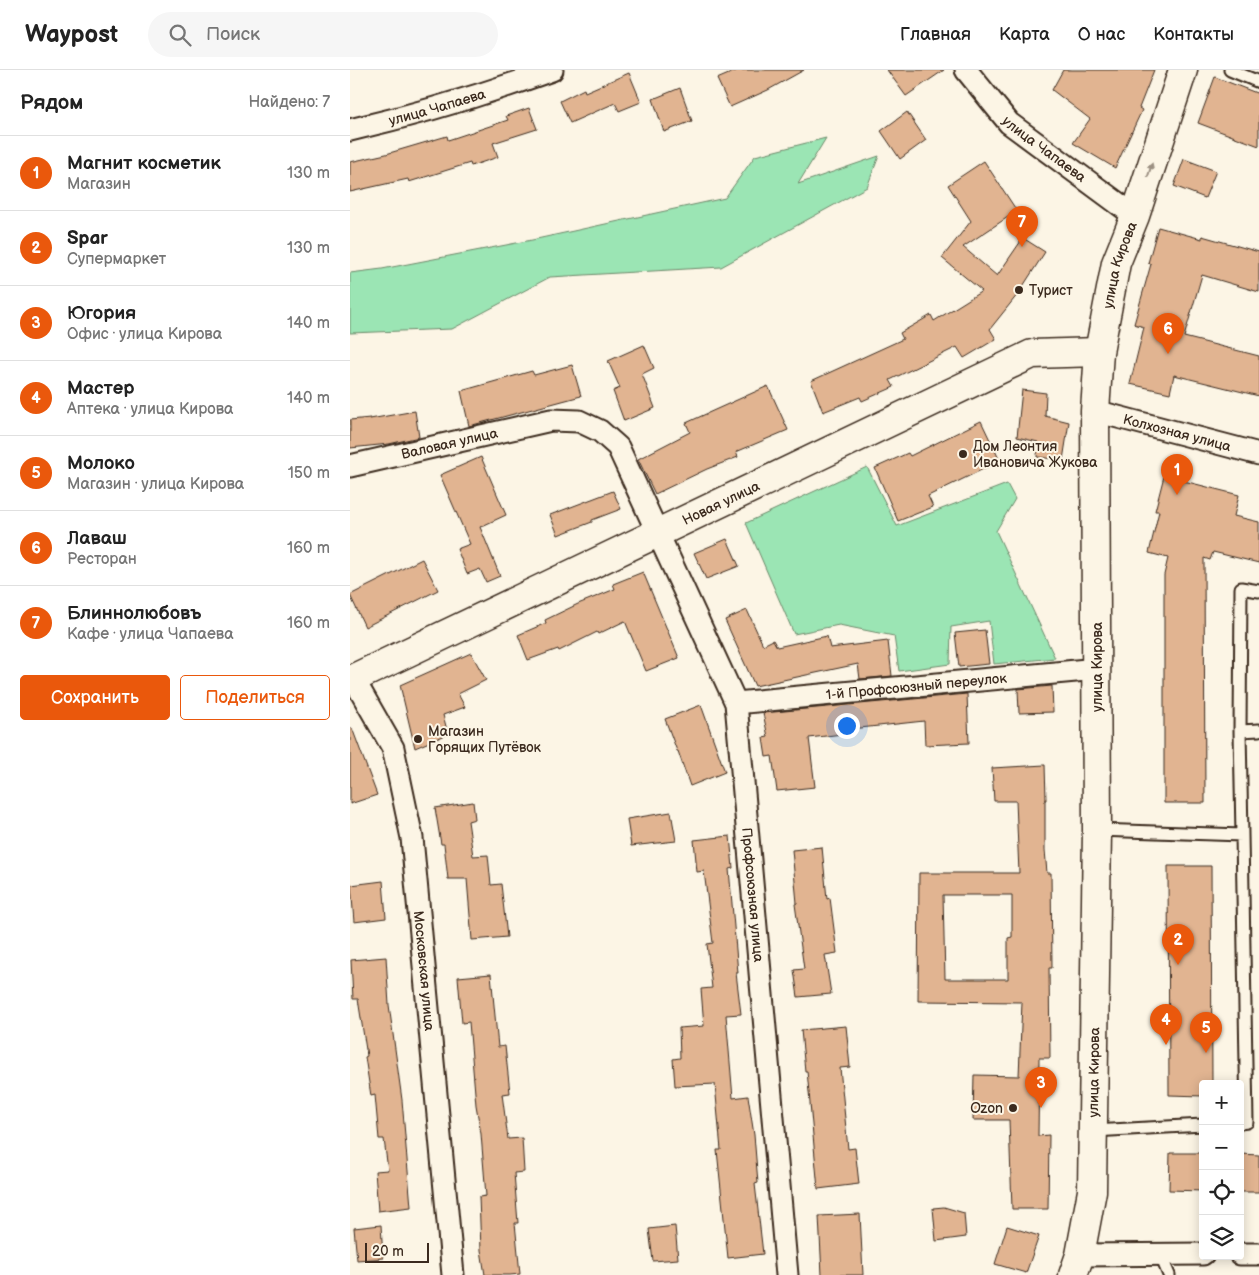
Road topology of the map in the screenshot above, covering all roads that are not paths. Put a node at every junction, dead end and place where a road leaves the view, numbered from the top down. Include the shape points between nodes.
1 (552, 70) edge
2 (966, 70) edge
3 (1183, 70) edge
4 (1230, 70) edge
5 (1259, 82) edge
6 (350, 130) edge
7 (1135, 216) junction
8 (1099, 352) junction
9 (1095, 411) junction
10 (1259, 454) edge
11 (350, 466) edge
12 (658, 532) junction
13 (1259, 592) edge
14 (1097, 669) junction
15 (352, 679) edge
16 (736, 703) junction
17 (1259, 730) edge
18 (1240, 731) junction
19 (1097, 830) junction
20 (1242, 835) junction
21 (1243, 1080) edge
22 (1244, 1123) edge
23 (1259, 1123) edge
24 (1199, 1125) edge
25 (1093, 1131) junction
26 (1160, 1254) junction
27 (1199, 1254) edge
28 (1244, 1254) edge
29 (1259, 1254) edge
30 (1076, 1265) edge
31 (453, 1275) edge
32 (787, 1275) edge
33 (1169, 1275) edge

1 - 6 street, улица Чапаева via 503,88
2 - 7 street, улица Чапаева via 1010,122
7 -> 3 street, улица Кирова
4 - 5 lane
7 - 8 street, улица Кирова via 1116,263
8 - 9 street, улица Кирова
8 - 12 street, Новая улица via 1032,354
9 - 10 street, Колхозная улица
9 - 14 street, улица Кирова
11 - 12 street, Валовая улица via 551,420 579,421 600,431 618,447
12 - 15 street, Новая улица
12 - 16 street, Профсоюзная улица
13 - 18 lane via 1241,588
14 - 16 street, 1-й Профсоюзный переулок
14 - 19 street, улица Кирова
15 - 31 street, Московская улица via 393,748 412,838
16 - 32 street, Профсоюзная улица
17 - 18 lane
18 - 20 lane
19 - 20 lane
19 - 25 street, улица Кирова
20 - 21 lane
22 - 23 lane
24 - 25 lane
25 - 30 street, улица Кирова via 1092,1191
26 - 27 street
26 - 30 street
26 - 33 lane
28 - 29 street

